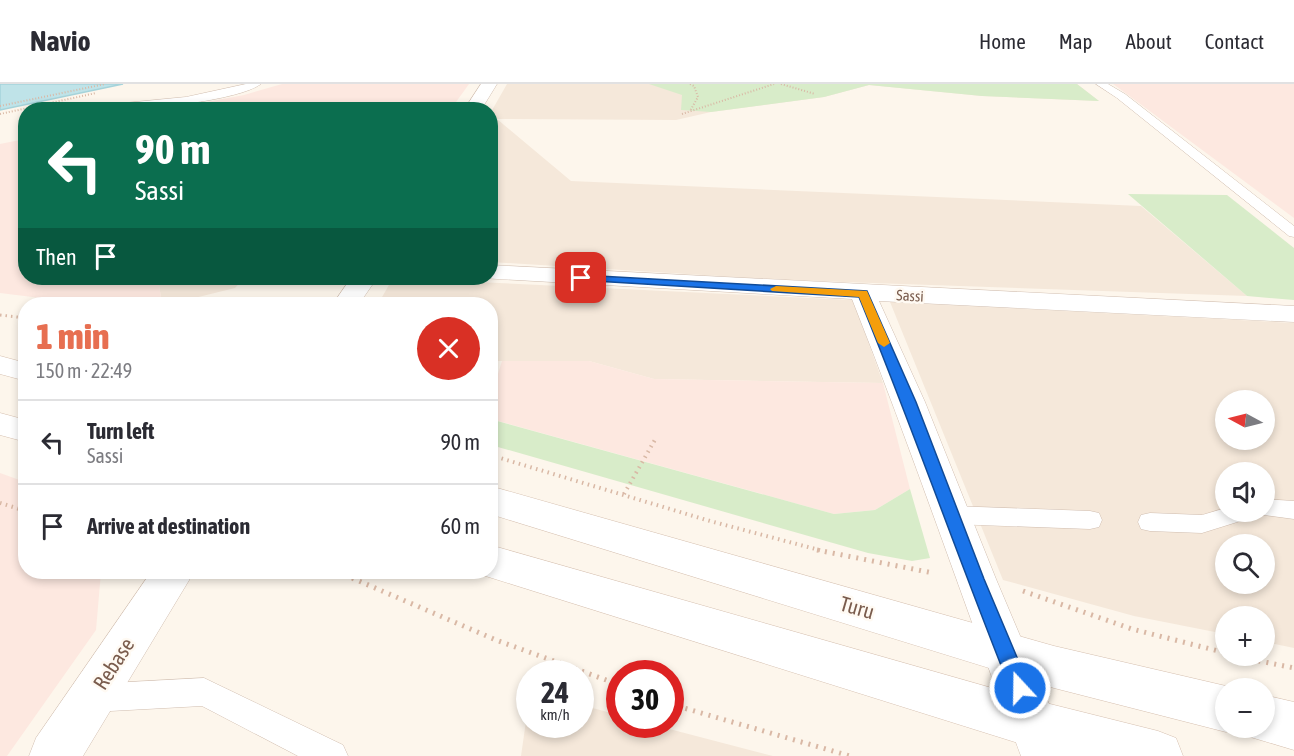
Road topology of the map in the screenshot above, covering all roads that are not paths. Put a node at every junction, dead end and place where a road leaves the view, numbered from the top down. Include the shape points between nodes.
1 (256, 84) edge
2 (489, 84) edge
3 (1101, 84) edge
4 (178, 102) edge
5 (477, 102) edge
6 (1294, 233) edge
7 (498, 273) edge
8 (863, 294) junction
9 (1294, 314) edge
10 (0, 365) edge
11 (18, 370) edge
12 (0, 424) edge
13 (18, 429) edge
14 (498, 502) edge
15 (1275, 509) edge
16 (1294, 510) edge
17 (952, 515) junction
18 (1090, 520) dead end
19 (1215, 520) edge
20 (1150, 522) dead end
21 (498, 564) edge
22 (163, 579) edge
23 (146, 591) edge
24 (1006, 652) junction
25 (92, 698) junction
26 (1215, 706) edge
27 (1275, 722) edge
28 (1294, 726) edge
29 (1040, 740) edge
30 (54, 756) edge
31 (332, 756) edge
32 (1158, 756) edge

1 - 4 lane
2 - 5 street
3 - 6 lane
7 - 8 street, Sassi
8 - 9 street, Sassi
8 - 17 street
10 - 11 street
12 - 13 street
14 - 24 street, Turu
15 - 16 lane
17 - 18 lane
17 - 24 street
19 - 20 lane via 1202,524
21 - 29 street
22 - 23 street, Rebase
23 - 25 street, Rebase
24 - 26 street, Turu
24 - 29 street
25 - 30 street, Rebase
25 - 31 lane via 204,692
27 - 28 street
29 - 32 street

